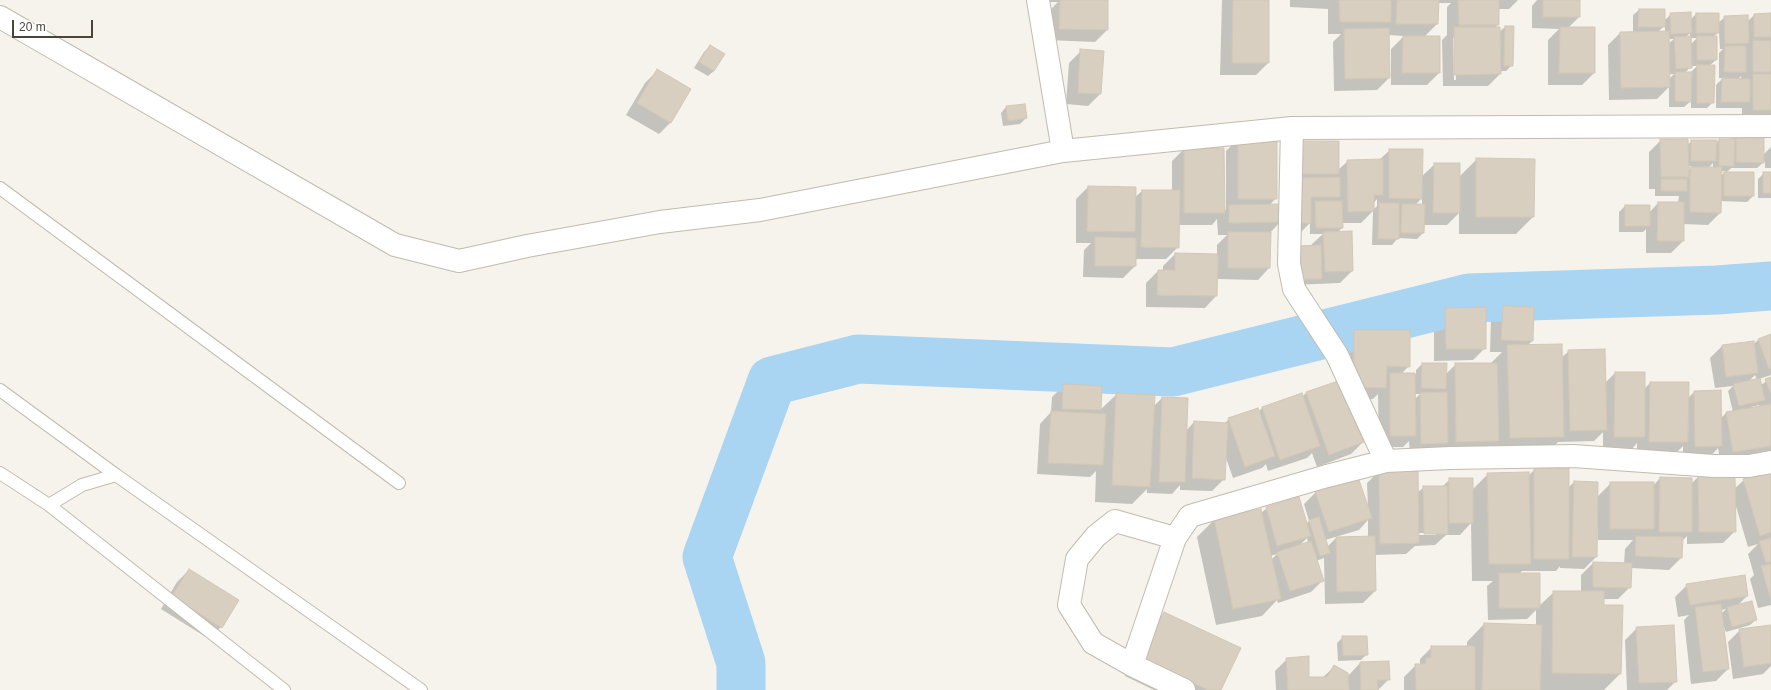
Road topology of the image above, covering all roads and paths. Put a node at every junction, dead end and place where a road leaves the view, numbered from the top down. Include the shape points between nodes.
1 (1038, 0) edge
2 (0, 17) edge
3 (1771, 126) edge
4 (1292, 128) junction
5 (1063, 151) junction
6 (0, 188) edge
7 (0, 390) edge
8 (1386, 461) junction
9 (1771, 462) edge
10 (0, 473) edge
11 (116, 475) junction
12 (399, 483) dead end
13 (49, 504) junction
14 (1175, 538) junction
15 (1132, 665) junction
16 (284, 690) edge
17 (421, 690) edge
18 (1184, 690) edge

1 - 5 street
2 - 5 street via 395,245 459,261 660,222 760,210
3 - 4 street
4 - 5 street
4 - 8 street via 1289,264 1294,289 1337,355
6 - 12 lane
7 - 11 lane
8 - 9 street via 1573,456 1714,466 1749,466
8 - 14 street via 1190,516
10 - 13 lane
11 - 13 lane via 82,485
11 - 17 lane
13 - 16 lane
14 - 15 street
14 - 15 street via 1116,521 1096,536 1077,560 1070,604 1093,643
15 - 18 street

